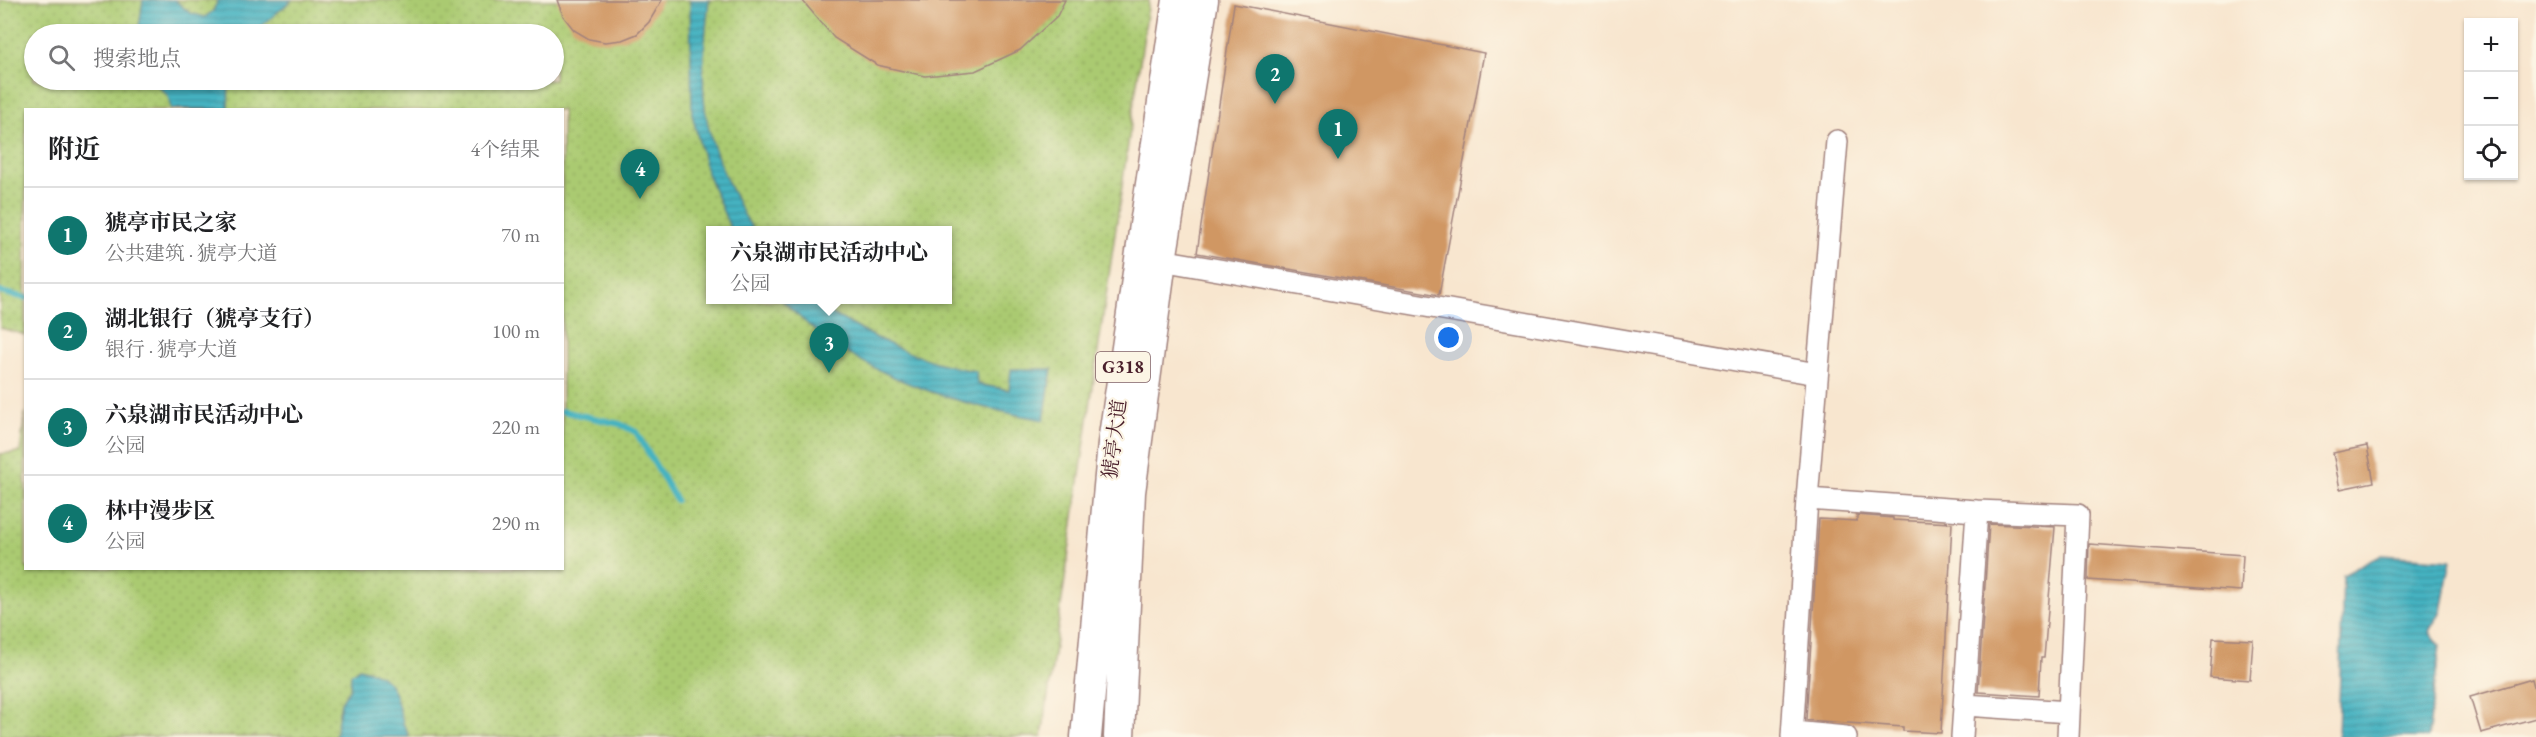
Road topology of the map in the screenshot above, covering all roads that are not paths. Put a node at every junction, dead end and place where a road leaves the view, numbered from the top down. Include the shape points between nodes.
1 (1178, 0) edge
2 (1203, 0) edge
3 (1837, 141) dead end
4 (1161, 260) junction
5 (1817, 374) junction
6 (1807, 500) junction
7 (1977, 512) junction
8 (1965, 705) junction
9 (2070, 711) junction
10 (1792, 735) edge
11 (1086, 737) edge
12 (1119, 737) edge
13 (1846, 737) edge
14 (1962, 737) edge
15 (2068, 737) edge

1 - 11 highway, 猇亭大道 / G318 via 1113,443
2 - 4 highway, 猇亭大道 / G318
3 - 5 street
4 - 5 street
4 - 12 highway, 猇亭大道 / G318 via 1130,492
5 - 6 street
6 - 7 street
6 - 10 street
7 - 8 street
7 - 9 street via 2078,515
8 - 9 street
8 - 14 street
9 - 15 street
10 - 13 street

